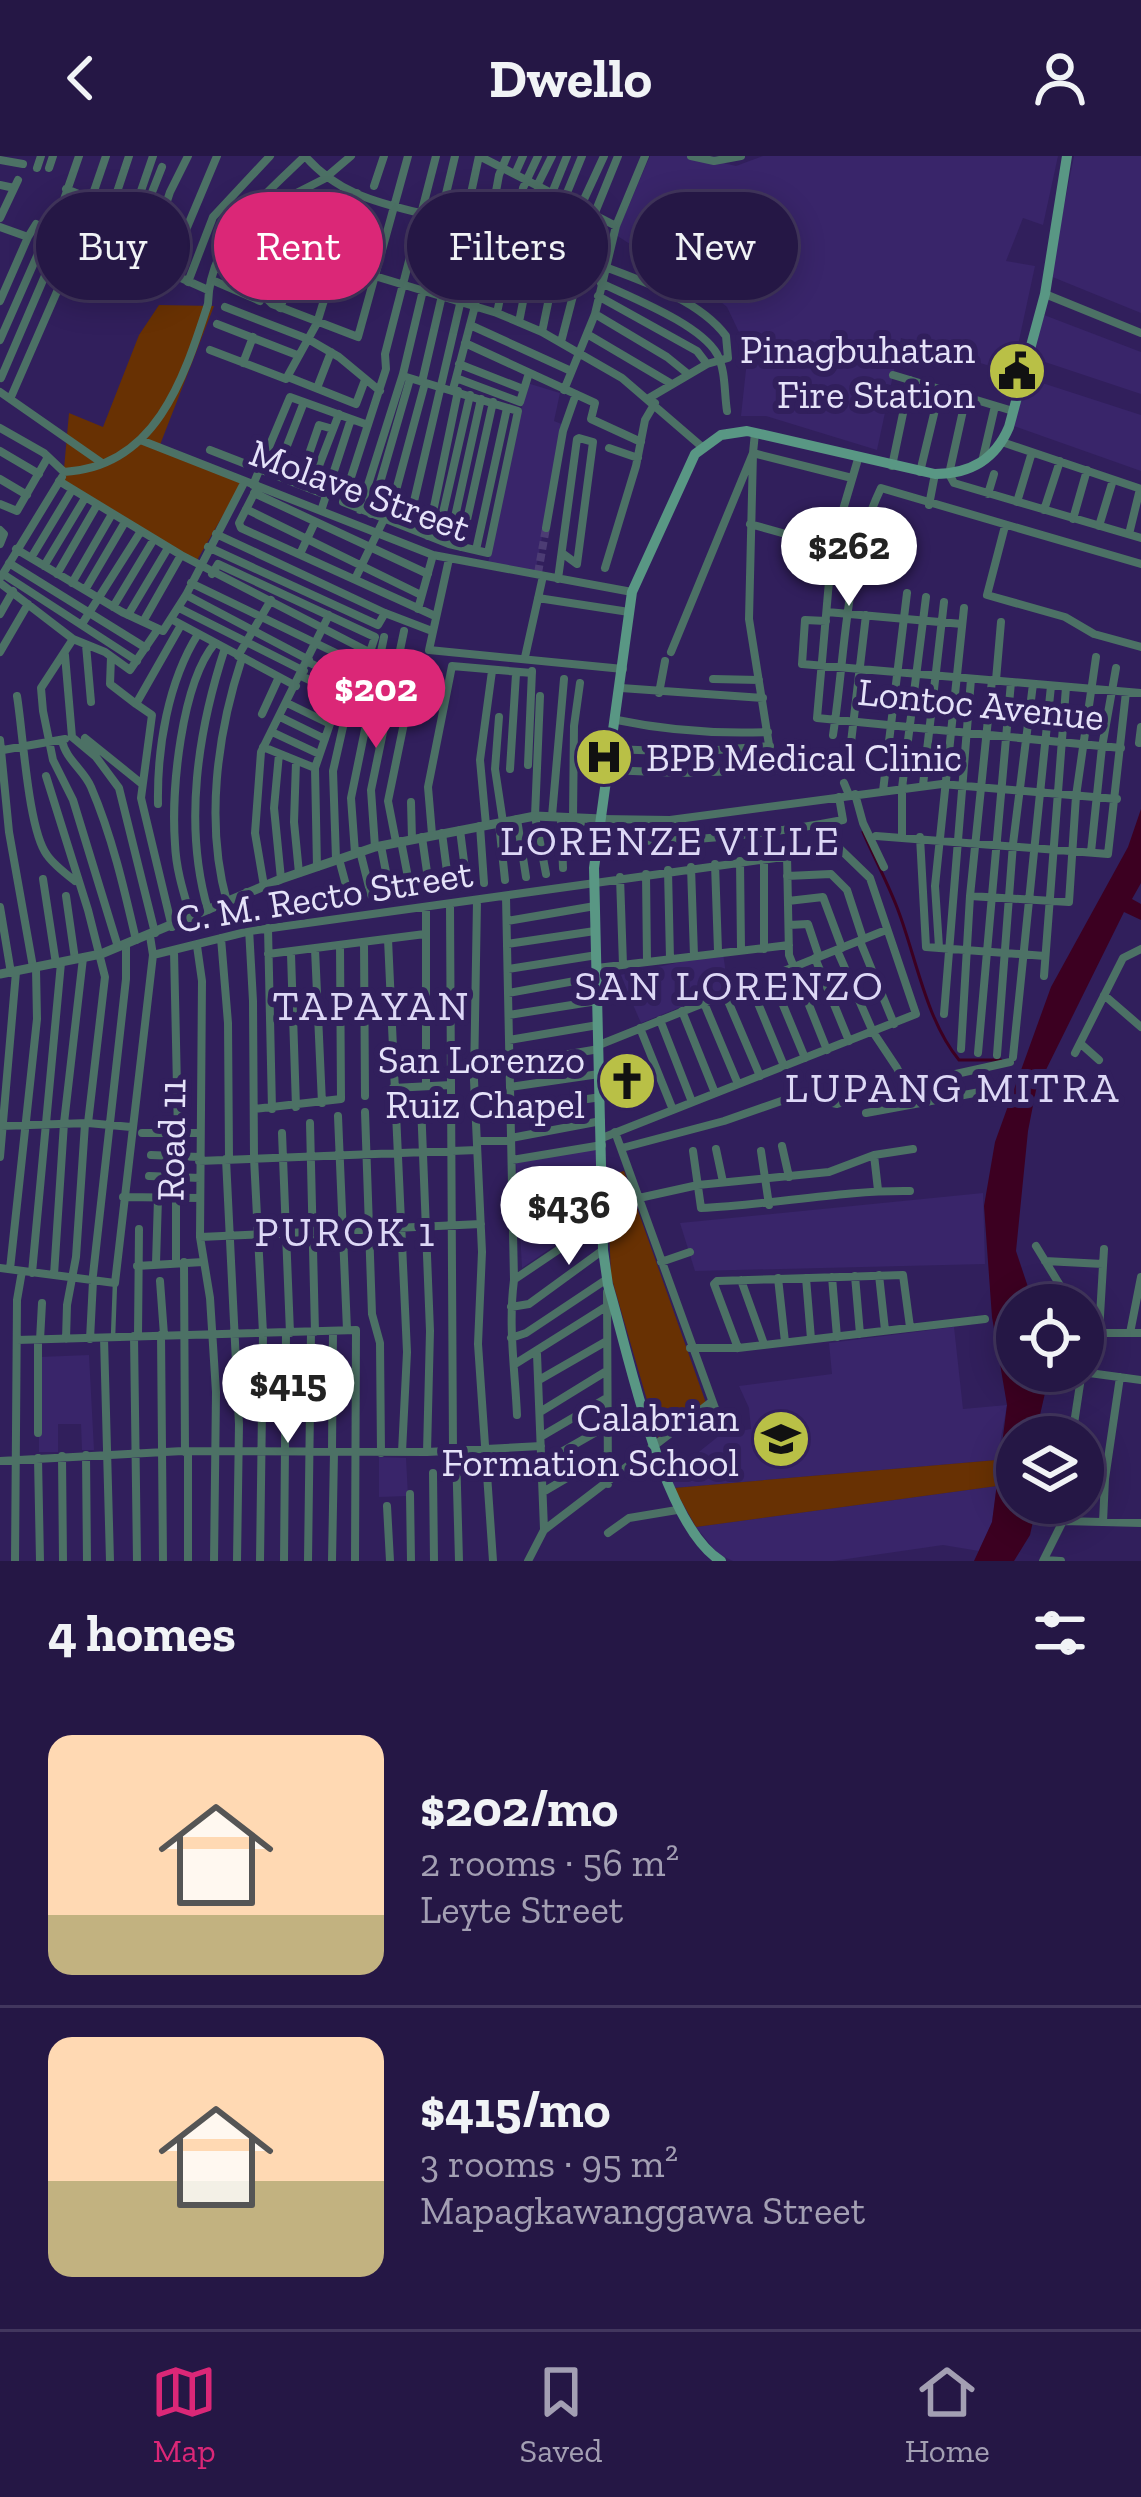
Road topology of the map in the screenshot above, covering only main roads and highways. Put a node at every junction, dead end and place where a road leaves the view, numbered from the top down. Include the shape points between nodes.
1 (1067, 156) edge
2 (722, 1561) edge

1 - 2 main road via 1045,294 1003,442 967,472 935,474 732,432 701,446 632,592 595,874 603,1250 677,1510

